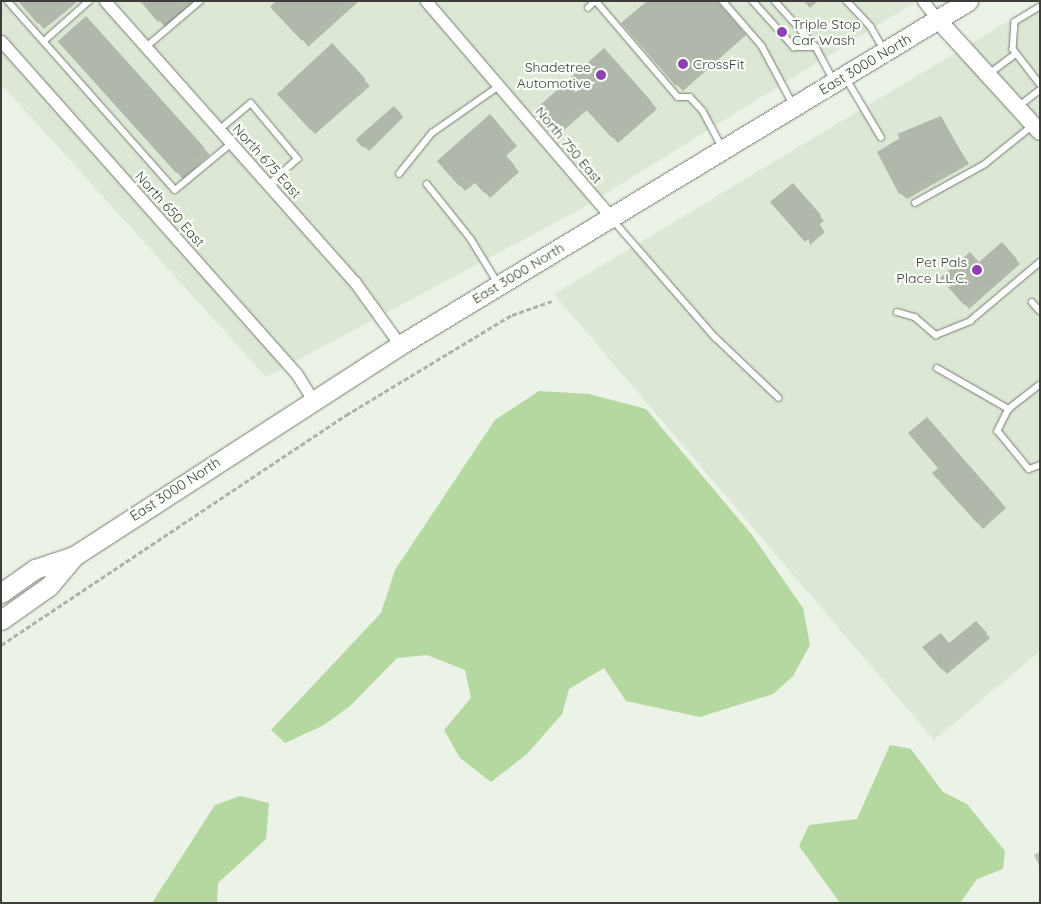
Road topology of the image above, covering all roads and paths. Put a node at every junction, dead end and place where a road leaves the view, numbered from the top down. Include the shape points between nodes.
1 (8, 1) edge
2 (89, 1) edge
3 (105, 1) edge
4 (200, 1) edge
5 (426, 1) edge
6 (595, 1) edge
7 (723, 1) edge
8 (753, 1) edge
9 (775, 1) edge
10 (847, 1) edge
11 (923, 1) edge
12 (968, 1) edge
13 (1040, 7) edge
14 (588, 8) dead end
15 (938, 20) junction
16 (1, 41) edge
17 (44, 41) junction
18 (146, 47) junction
19 (816, 47) junction
20 (885, 52) junction
21 (1014, 55) junction
22 (989, 74) junction
23 (840, 79) junction
24 (1040, 84) edge
25 (499, 86) junction
26 (1040, 90) edge
27 (794, 106) junction
28 (1018, 107) junction
29 (1037, 128) edge
30 (220, 129) junction
31 (881, 137) dead end
32 (232, 143) junction
33 (724, 150) junction
34 (399, 174) dead end
35 (269, 184) junction
36 (427, 184) dead end
37 (915, 203) dead end
38 (611, 217) junction
39 (1040, 262) edge
40 (499, 285) junction
41 (552, 301) dead end
42 (1032, 302) dead end
43 (1040, 311) edge
44 (897, 312) dead end
45 (400, 345) junction
46 (937, 368) dead end
47 (1040, 385) edge
48 (779, 398) dead end
49 (312, 400) junction
50 (1009, 409) junction
51 (1040, 465) edge
52 (74, 556) junction
53 (1, 593) edge
54 (1, 620) edge
55 (1, 645) edge

1 - 17 lane
2 - 17 lane
3 - 18 street, North 675 East
4 - 18 lane
5 - 25 street, North 750 East
6 - 14 lane
6 - 33 lane via 678,97 690,97 703,111
7 - 27 lane via 762,46
8 - 19 lane via 794,47
9 - 19 lane
10 - 20 lane via 871,27
11 - 15 street
12 - 15 main road, East 3000 North
13 - 21 lane via 1015,22
15 - 20 main road, East 3000 North
15 - 22 main road
16 - 49 street, North 650 East via 296,372
17 - 32 lane via 175,190
18 - 30 street, North 675 East
19 - 23 lane
20 - 23 main road, East 3000 North
21 - 22 lane
21 - 24 lane
22 - 28 main road
23 - 27 main road, East 3000 North
23 - 31 lane
25 - 34 lane via 432,133
25 - 38 street, North 750 East
26 - 28 lane
27 - 33 main road, East 3000 North
28 - 29 main road
29 - 37 lane via 985,164
30 - 32 street, North 675 East
30 - 35 lane via 251,103 298,160
32 - 35 street, North 675 East
33 - 38 main road, East 3000 North
35 - 45 street, North 675 East via 354,280
36 - 40 lane via 472,239
38 - 40 main road, East 3000 North
38 - 48 lane via 715,337
39 - 44 lane via 970,321 936,335 915,317
40 - 45 main road, East 3000 North
41 - 55 path via 512,315 346,415 165,532
42 - 43 lane
45 - 49 main road, East 3000 North
46 - 50 lane
47 - 50 lane
49 - 52 main road, East 3000 North
50 - 51 lane via 998,431 1029,469
52 - 53 main road, East 3000 North via 35,569
52 - 54 main road, East 3000 North via 49,586

